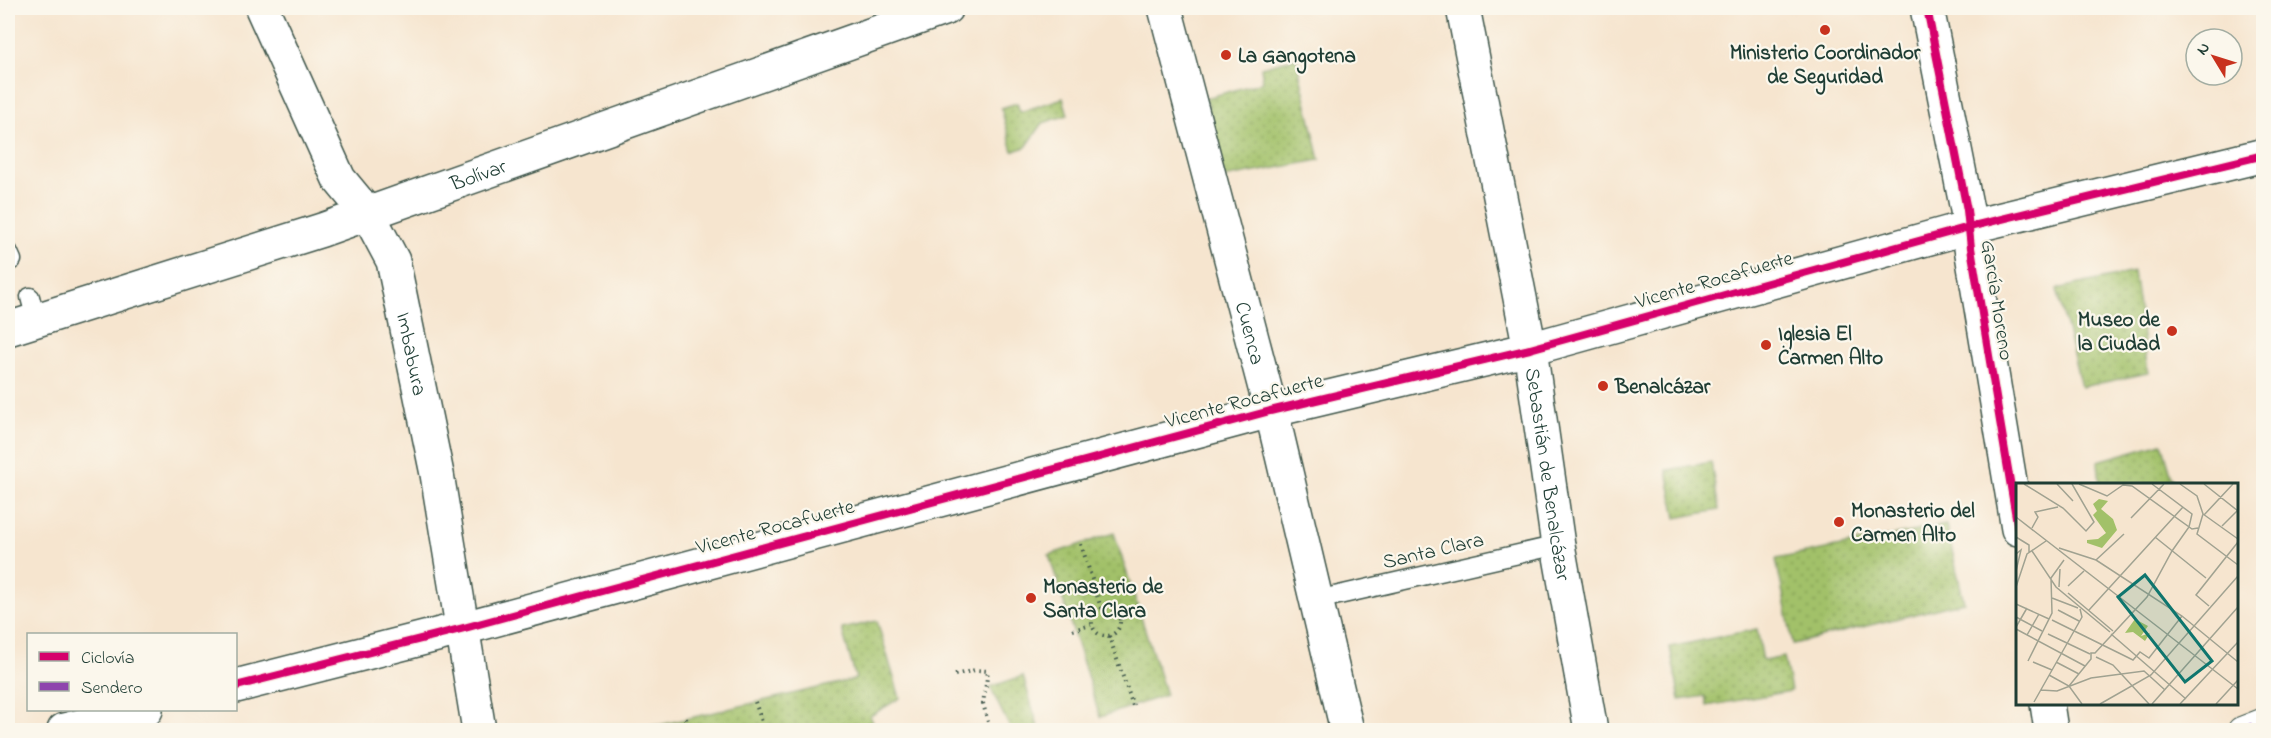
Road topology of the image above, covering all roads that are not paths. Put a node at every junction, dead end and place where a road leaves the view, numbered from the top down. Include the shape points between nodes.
1 (262, 8) edge
2 (946, 8) edge
3 (1166, 8) edge
4 (1463, 8) edge
5 (1927, 8) edge
6 (2264, 155) edge
7 (368, 214) junction
8 (1969, 226) junction
9 (24, 315) edge
10 (1530, 349) junction
11 (1270, 411) junction
12 (2016, 517) edge
13 (1558, 545) junction
14 (1317, 600) junction
15 (464, 628) junction
16 (237, 686) edge
17 (2047, 705) edge
18 (142, 711) edge
19 (2264, 721) edge
20 (64, 730) edge
21 (480, 730) edge
22 (1347, 730) edge
23 (1591, 730) edge
24 (2051, 730) edge
25 (2241, 730) edge

1 - 7 street, Imbabura via 339,179
2 - 7 street, Bolívar
3 - 11 street, Cuenca
4 - 10 street, Sebastián de Benalcázar
5 - 8 street, García Moreno
6 - 8 street, Vicente Rocafuerte
7 - 9 street, Bolívar
7 - 15 street, Imbabura via 393,261 424,403
8 - 10 street, Vicente Rocafuerte
8 - 12 street, García Moreno
10 - 11 street, Vicente Rocafuerte
10 - 13 street, Sebastián de Benalcázar
11 - 14 street, Cuenca
11 - 15 street, Vicente Rocafuerte
13 - 14 lane, Santa Clara
13 - 23 street, Sebastián de Benalcázar
14 - 22 street, Cuenca
15 - 16 street, Vicente Rocafuerte
15 - 21 street, Imbabura
17 - 24 street
18 - 20 street
19 - 25 street

